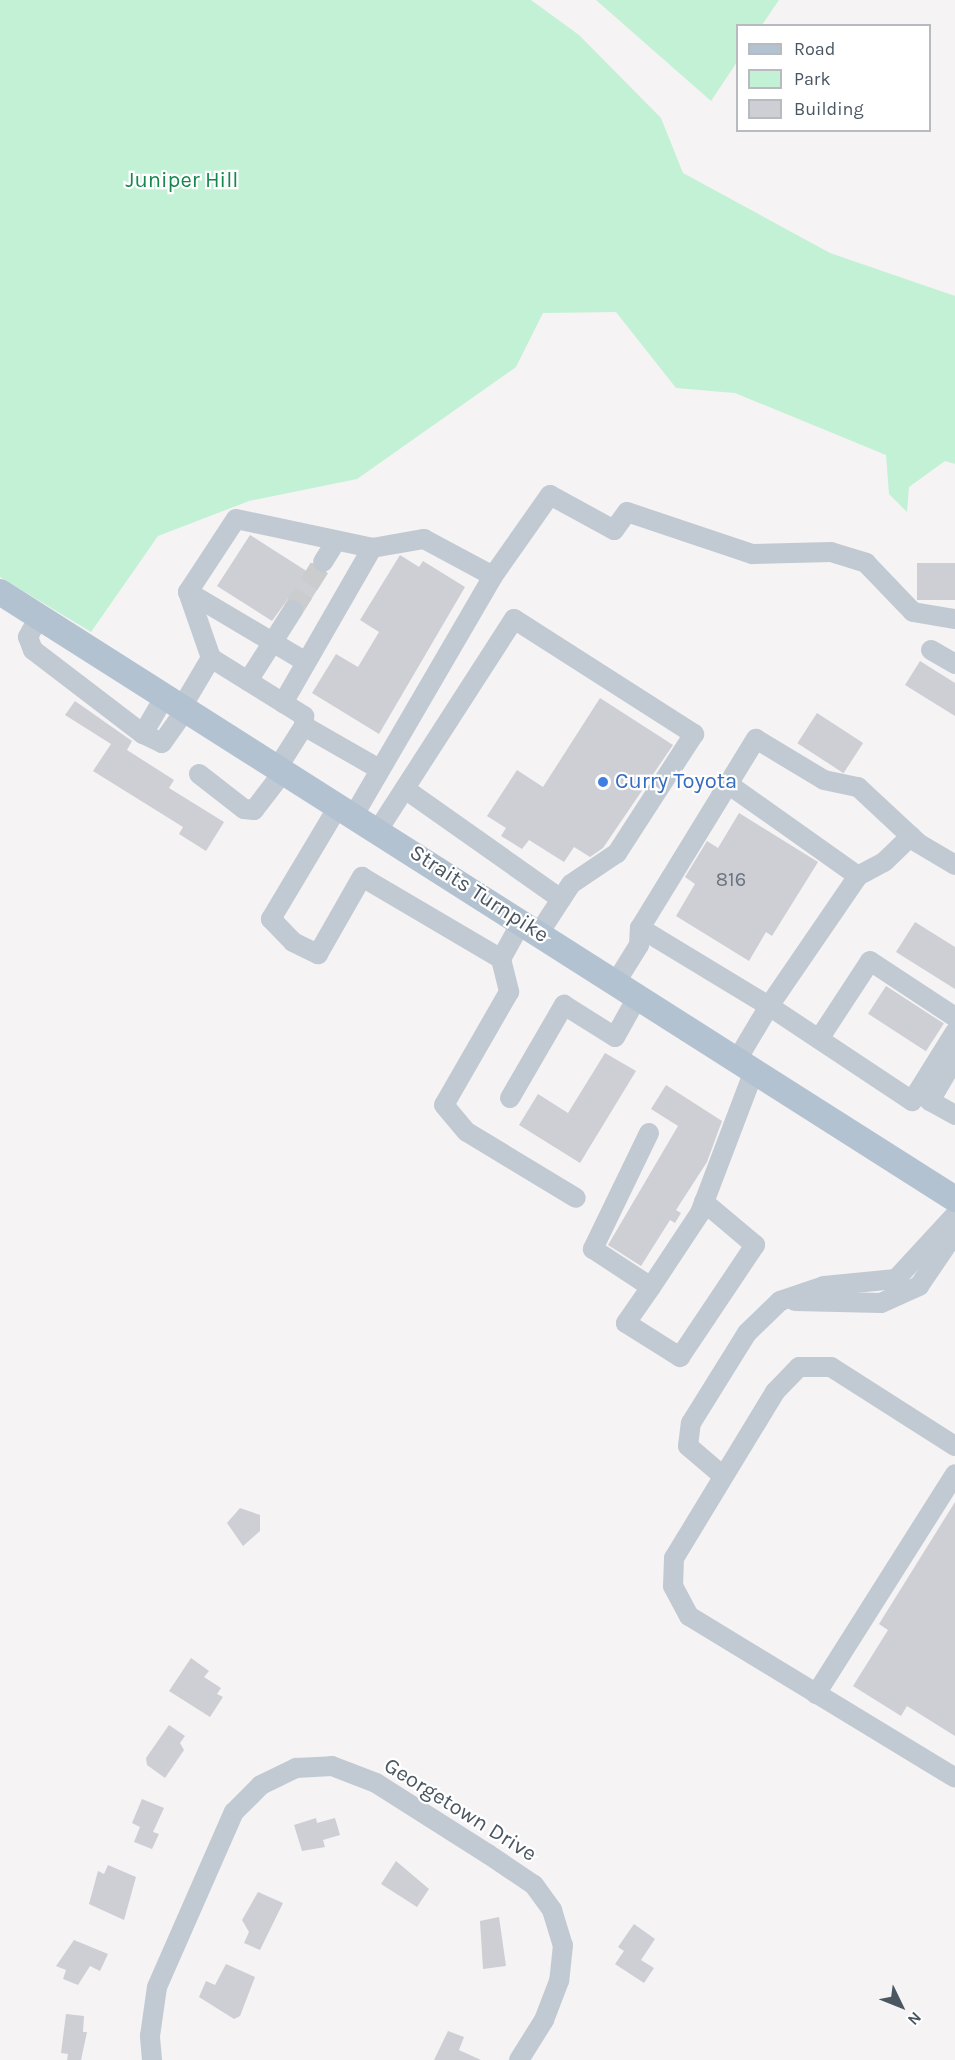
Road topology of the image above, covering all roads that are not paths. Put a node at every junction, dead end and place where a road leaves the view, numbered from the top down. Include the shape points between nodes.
1 (336, 541) junction
2 (372, 549) junction
3 (323, 562) tunnel mouth
4 (493, 576) junction
5 (0, 592) edge
6 (188, 592) junction
7 (293, 610) tunnel mouth
8 (39, 617) junction
9 (955, 619) edge
10 (272, 643) junction
11 (931, 650) dead end
12 (211, 657) junction
13 (306, 662) junction
14 (955, 664) edge
15 (248, 681) junction
16 (283, 703) junction
17 (178, 704) junction
18 (304, 726) junction
19 (281, 769) junction
20 (379, 769) junction
21 (199, 774) dead end
22 (728, 784) junction
23 (405, 789) junction
24 (346, 810) junction
25 (378, 830) junction
26 (915, 840) junction
27 (955, 865) edge
28 (858, 876) junction
29 (566, 892) junction
30 (531, 927) junction
31 (640, 928) junction
32 (501, 959) junction
33 (616, 982) junction
34 (638, 996) junction
35 (769, 1006) junction
36 (955, 1017) edge
37 (955, 1032) edge
38 (819, 1040) junction
39 (955, 1058) edge
40 (745, 1065) junction
41 (510, 1098) dead end
42 (955, 1115) edge
43 (649, 1133) dead end
44 (576, 1198) dead end
45 (955, 1199) edge
46 (704, 1202) junction
47 (955, 1215) edge
48 (955, 1233) edge
49 (651, 1287) junction
50 (780, 1301) junction
51 (955, 1446) edge
52 (955, 1474) edge
53 (723, 1476) junction
54 (816, 1694) junction
55 (955, 1778) edge
56 (153, 2060) edge
57 (519, 2060) edge

1 - 2 street
1 - 3 street
1 - 6 street via 236,519
2 - 4 street via 424,539
2 - 13 street
4 - 9 street via 550,495 614,530 627,512 752,554 840,555 866,563 913,612
4 - 20 street
5 - 8 main road, Straits Turnpike
6 - 10 street
6 - 12 street
7 - 10 street
8 - 17 main road, Straits Turnpike
8 - 17 street via 28,637 33,650 143,734 162,743
10 - 13 street
10 - 15 street
11 - 14 street
12 - 15 street
12 - 17 street
13 - 16 street
15 - 16 street
16 - 18 street via 304,716
17 - 19 main road, Straits Turnpike
18 - 19 street
18 - 20 street
19 - 21 street via 254,810 244,809
19 - 24 main road, Straits Turnpike
20 - 24 street
22 - 26 street via 756,739 824,780 858,787
22 - 28 street
22 - 31 street
23 - 25 street
23 - 29 street
23 - 29 street via 514,619 694,734 617,853
24 - 25 main road, Straits Turnpike
24 - 32 street via 272,919 292,942 318,954 362,877
25 - 30 main road, Straits Turnpike
26 - 27 street
26 - 28 street
28 - 35 street
29 - 30 street
30 - 32 street
30 - 33 main road, Straits Turnpike
31 - 33 street via 639,945
31 - 35 street
32 - 44 street via 509,992 444,1104 467,1132
33 - 34 main road, Straits Turnpike
34 - 40 main road, Straits Turnpike
34 - 41 street via 615,1037 564,1005
35 - 38 street
35 - 40 street
36 - 38 street via 870,961
37 - 38 street via 912,1101
39 - 42 street via 930,1101
40 - 45 main road, Straits Turnpike
40 - 46 street
43 - 49 street via 593,1250
46 - 49 street
46 - 49 street via 755,1245 680,1357 626,1323
47 - 50 street via 896,1279 824,1286
48 - 50 street via 919,1286 881,1303
50 - 53 street via 747,1333 691,1423 688,1446
51 - 53 street via 831,1367 798,1366 775,1392
52 - 54 street
53 - 54 street via 674,1558 673,1586 688,1616
54 - 55 street
56 - 57 street, Georgetown Drive via 150,2036 157,1987 234,1812 261,1785 296,1768 332,1766 376,1783 497,1860 534,1885 552,1910 563,1945 559,1981 544,2020

